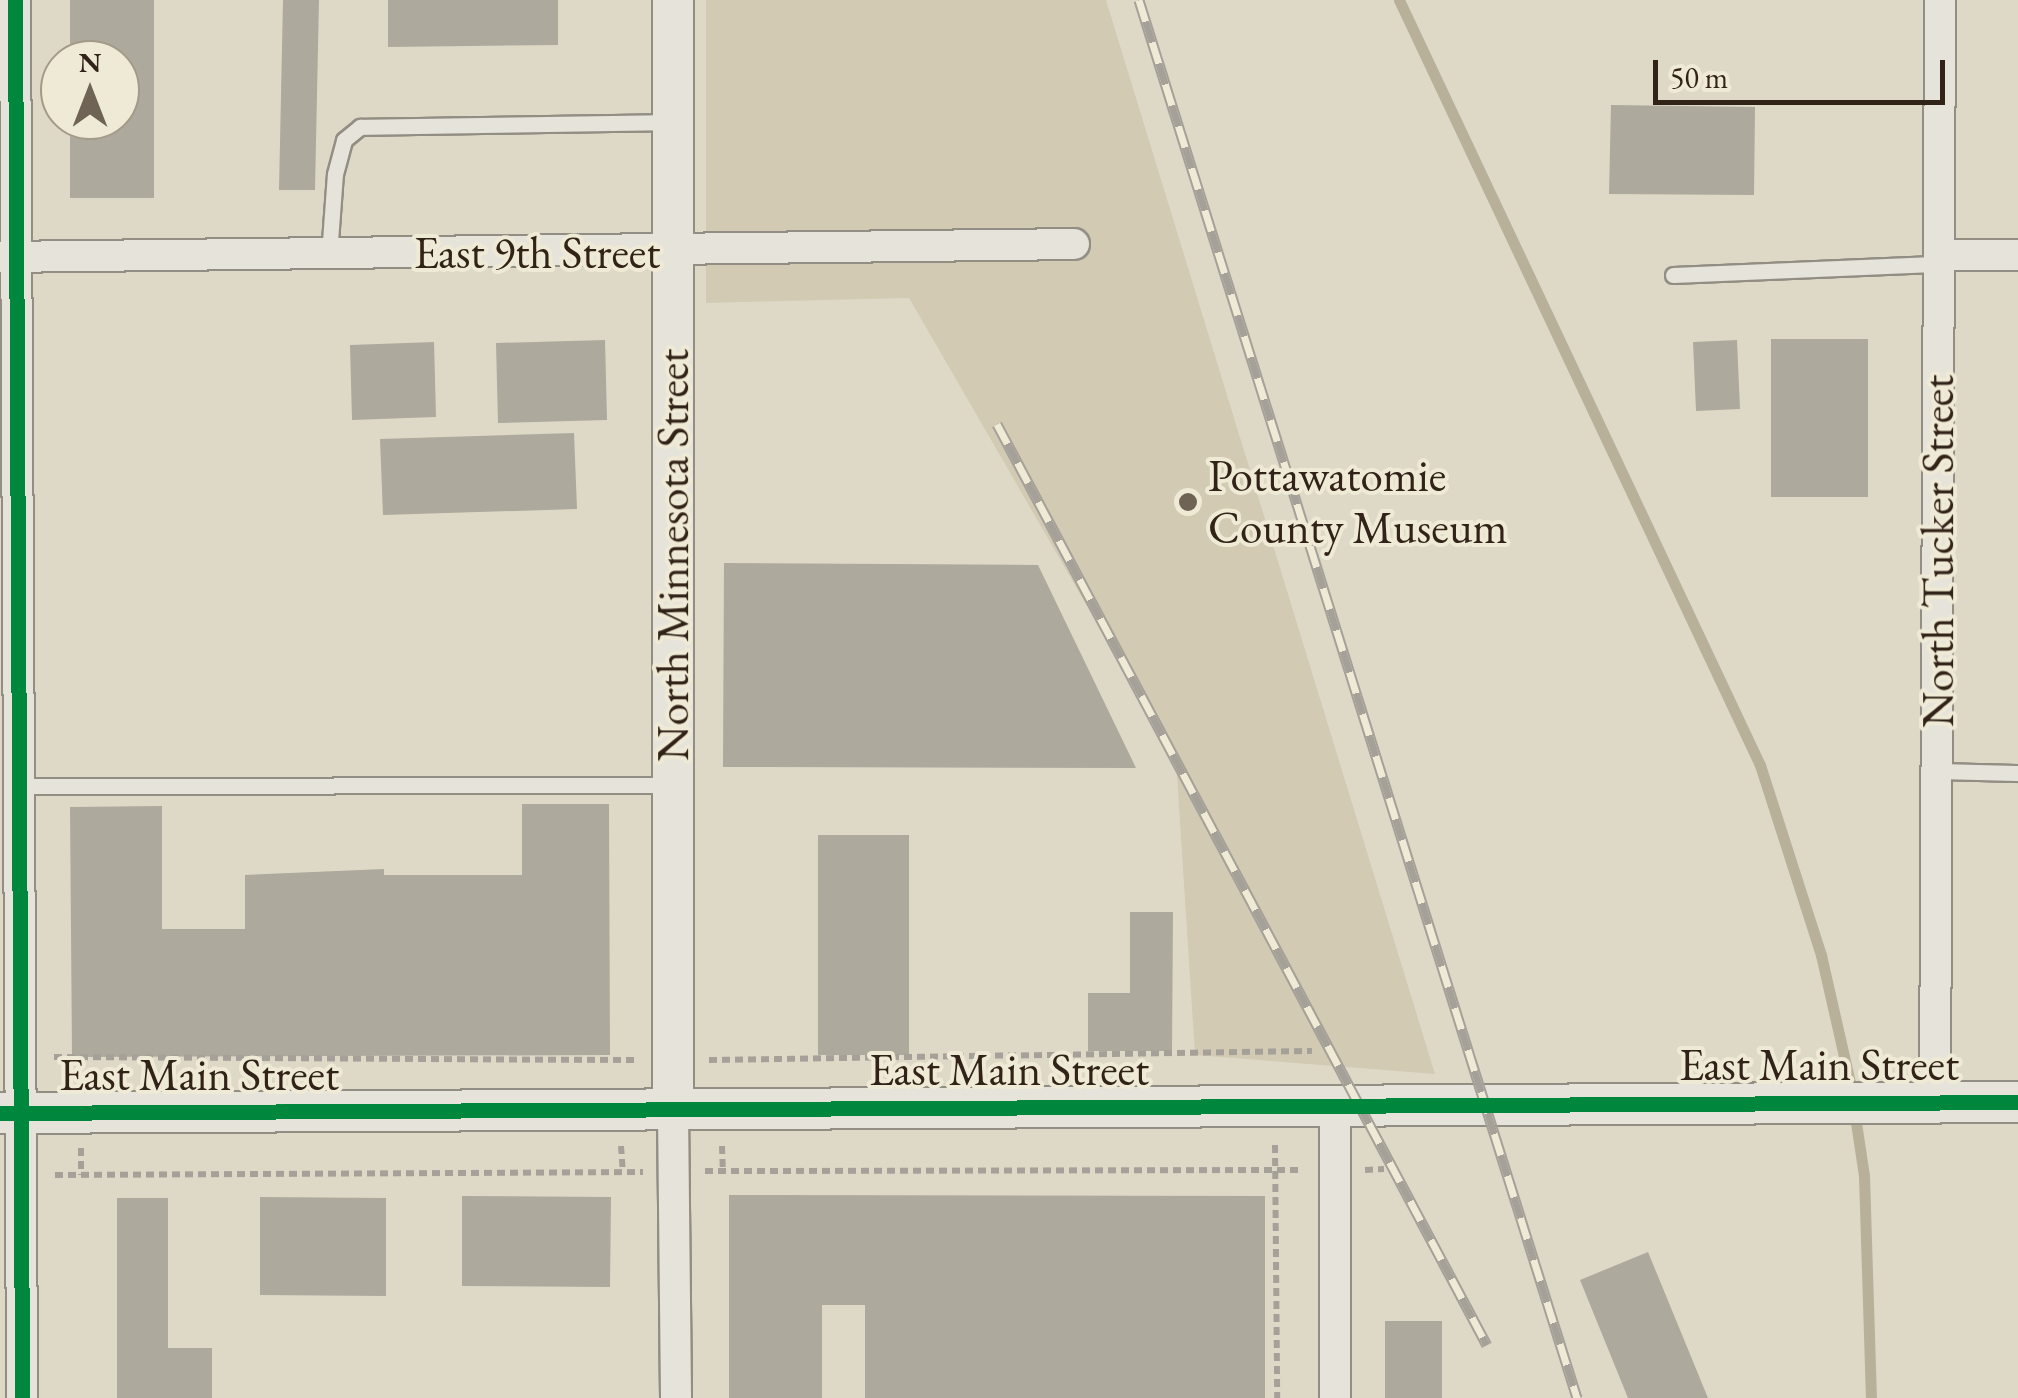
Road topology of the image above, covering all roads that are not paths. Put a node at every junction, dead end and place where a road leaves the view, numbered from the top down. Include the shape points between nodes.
1 (15, 0) edge
2 (673, 0) edge
3 (1940, 0) edge
4 (673, 122) junction
5 (1074, 244) dead end
6 (673, 253) junction
7 (329, 255) junction
8 (2018, 255) edge
9 (7, 257) edge
10 (1940, 260) junction
11 (1673, 275) dead end
12 (8, 387) edge
13 (9, 604) edge
14 (1937, 771) junction
15 (2018, 773) edge
16 (673, 785) junction
17 (20, 786) junction
18 (1926, 1102) junction
19 (2018, 1102) edge
20 (1335, 1106) junction
21 (673, 1110) junction
22 (12, 1113) edge
23 (22, 1398) edge
24 (676, 1398) edge
25 (1335, 1398) edge

1 - 9 street
2 - 4 street, North Minnesota Street
3 - 10 street, North Tucker Street
4 - 6 street, North Minnesota Street
4 - 7 lane via 360,127 344,140 334,174
5 - 6 street, East 9th Street
6 - 7 street, East 9th Street
6 - 16 street, North Minnesota Street
7 - 9 street, East 9th Street
8 - 10 street
9 - 12 street
10 - 11 lane
10 - 14 street, North Tucker Street
12 - 13 street
13 - 17 street
14 - 15 lane
14 - 18 street, North Tucker Street
16 - 17 lane
16 - 21 street, North Minnesota Street
17 - 22 street
18 - 19 street, East Main Street
18 - 20 street, East Main Street
20 - 21 street, East Main Street
20 - 25 street
21 - 22 street, East Main Street
21 - 24 street
22 - 23 street

